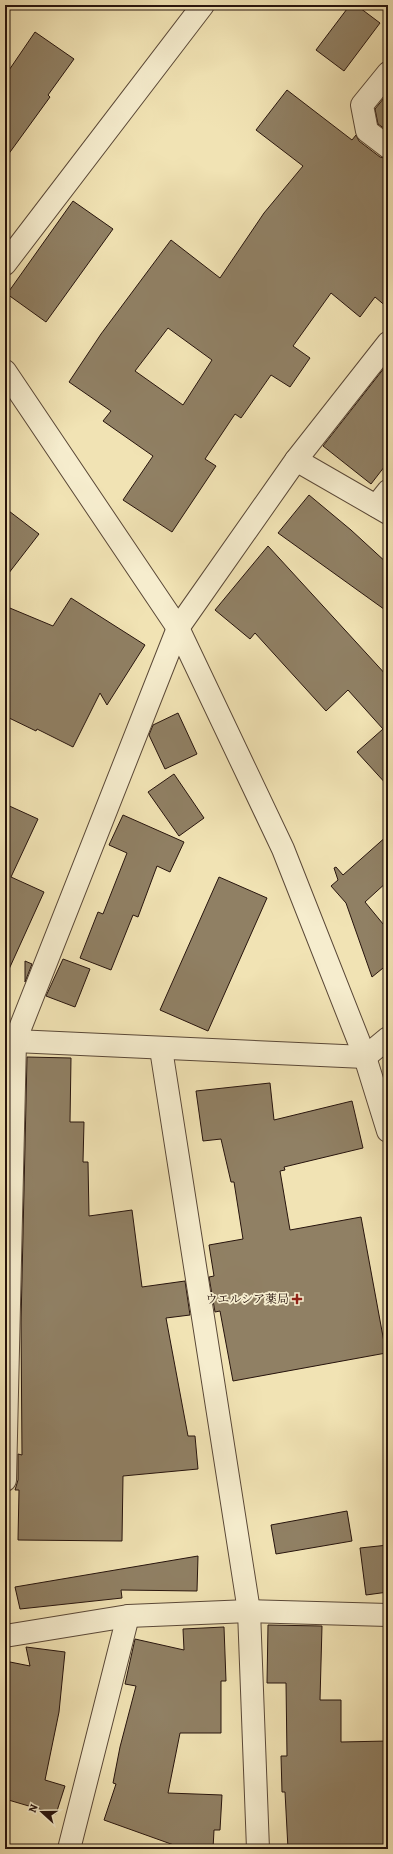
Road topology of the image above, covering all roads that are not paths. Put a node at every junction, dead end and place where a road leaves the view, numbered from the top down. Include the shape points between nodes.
1 (203, 5) edge
2 (388, 73) edge
3 (388, 147) edge
4 (5, 264) edge
5 (388, 343) edge
6 (5, 371) edge
7 (296, 460) junction
8 (384, 503) edge
9 (178, 628) junction
10 (388, 1038) edge
11 (10, 1039) edge
12 (161, 1049) junction
13 (365, 1057) junction
14 (388, 1130) edge
15 (5, 1480) edge
16 (249, 1611) junction
17 (388, 1615) edge
18 (128, 1616) junction
19 (5, 1636) edge
20 (69, 1849) edge
21 (258, 1849) edge

1 - 4 street
2 - 3 street via 362,105 367,131
5 - 7 street
6 - 9 street
7 - 8 street
7 - 9 street
9 - 11 street
9 - 13 street via 283,850
10 - 13 street
11 - 12 street
11 - 15 street
12 - 13 street
12 - 16 street
13 - 14 street
16 - 17 street
16 - 18 street
16 - 21 street
18 - 19 street
18 - 20 street

